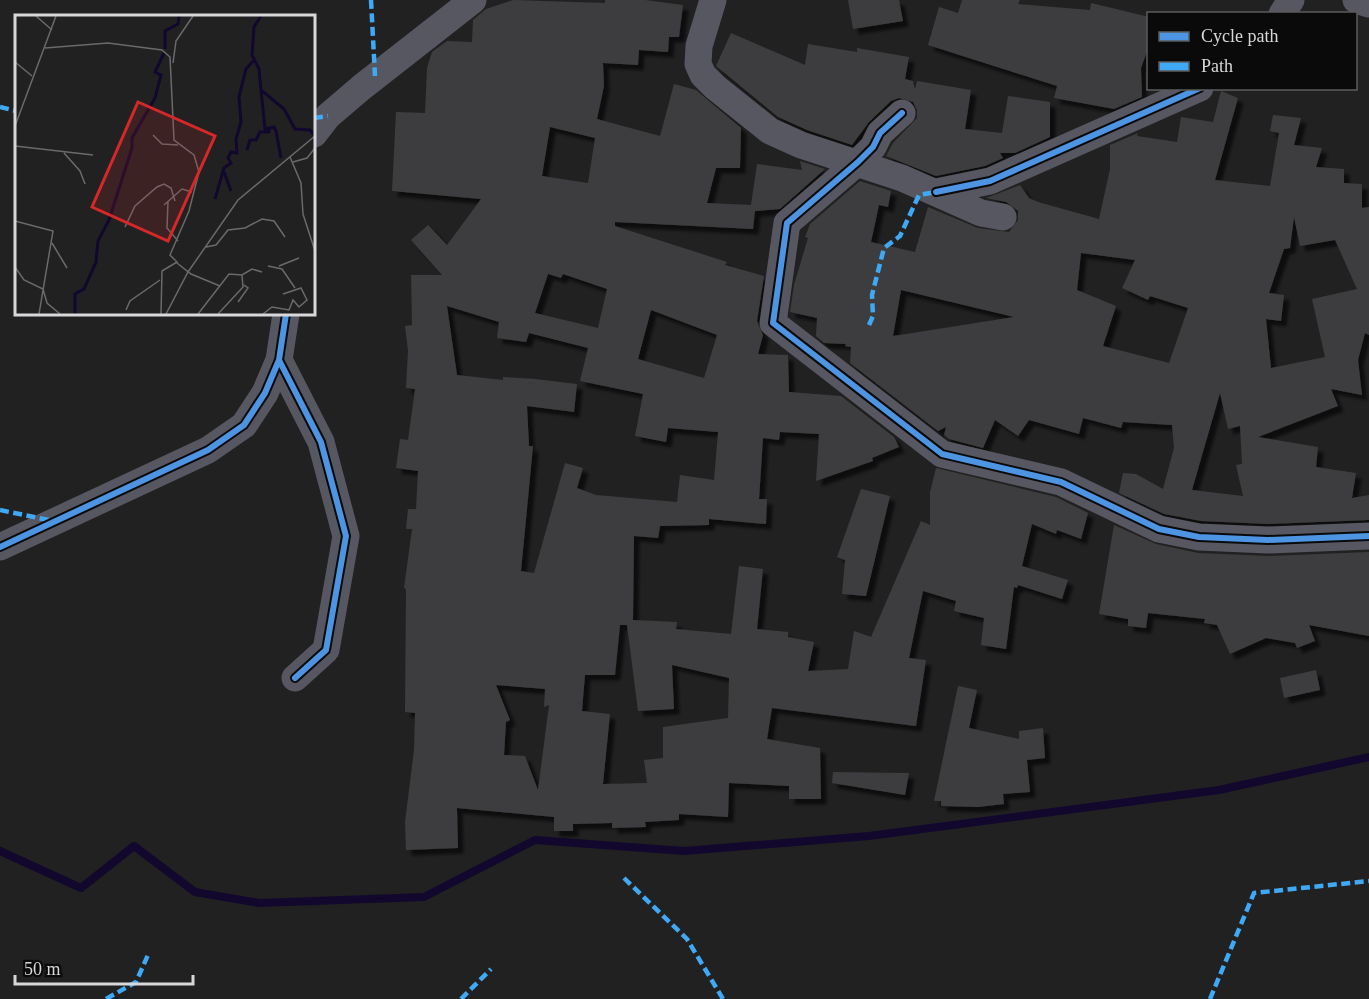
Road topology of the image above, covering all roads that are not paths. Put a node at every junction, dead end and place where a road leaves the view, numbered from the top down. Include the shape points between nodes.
1 (473, 0) edge
2 (713, 0) edge
3 (1356, 0) edge
4 (1369, 4) edge
5 (1195, 90) edge
6 (902, 113) dead end
7 (315, 133) edge
8 (858, 162) junction
9 (936, 192) junction
10 (1003, 217) dead end
11 (286, 315) edge
12 (279, 360) junction
13 (1369, 536) edge
14 (0, 547) edge
15 (295, 678) dead end

1 - 7 street via 362,87
2 - 8 street via 699,46 698,64 703,75 770,131
3 - 4 street
5 - 9 street via 990,180
6 - 8 street via 880,133
8 - 9 street
8 - 13 street via 787,223 773,323 942,454 1061,482 1159,529 1199,537 1268,540
9 - 10 street via 981,213
11 - 12 street
12 - 14 street via 265,393 244,425 208,450
12 - 15 street via 321,442 346,536 326,650

